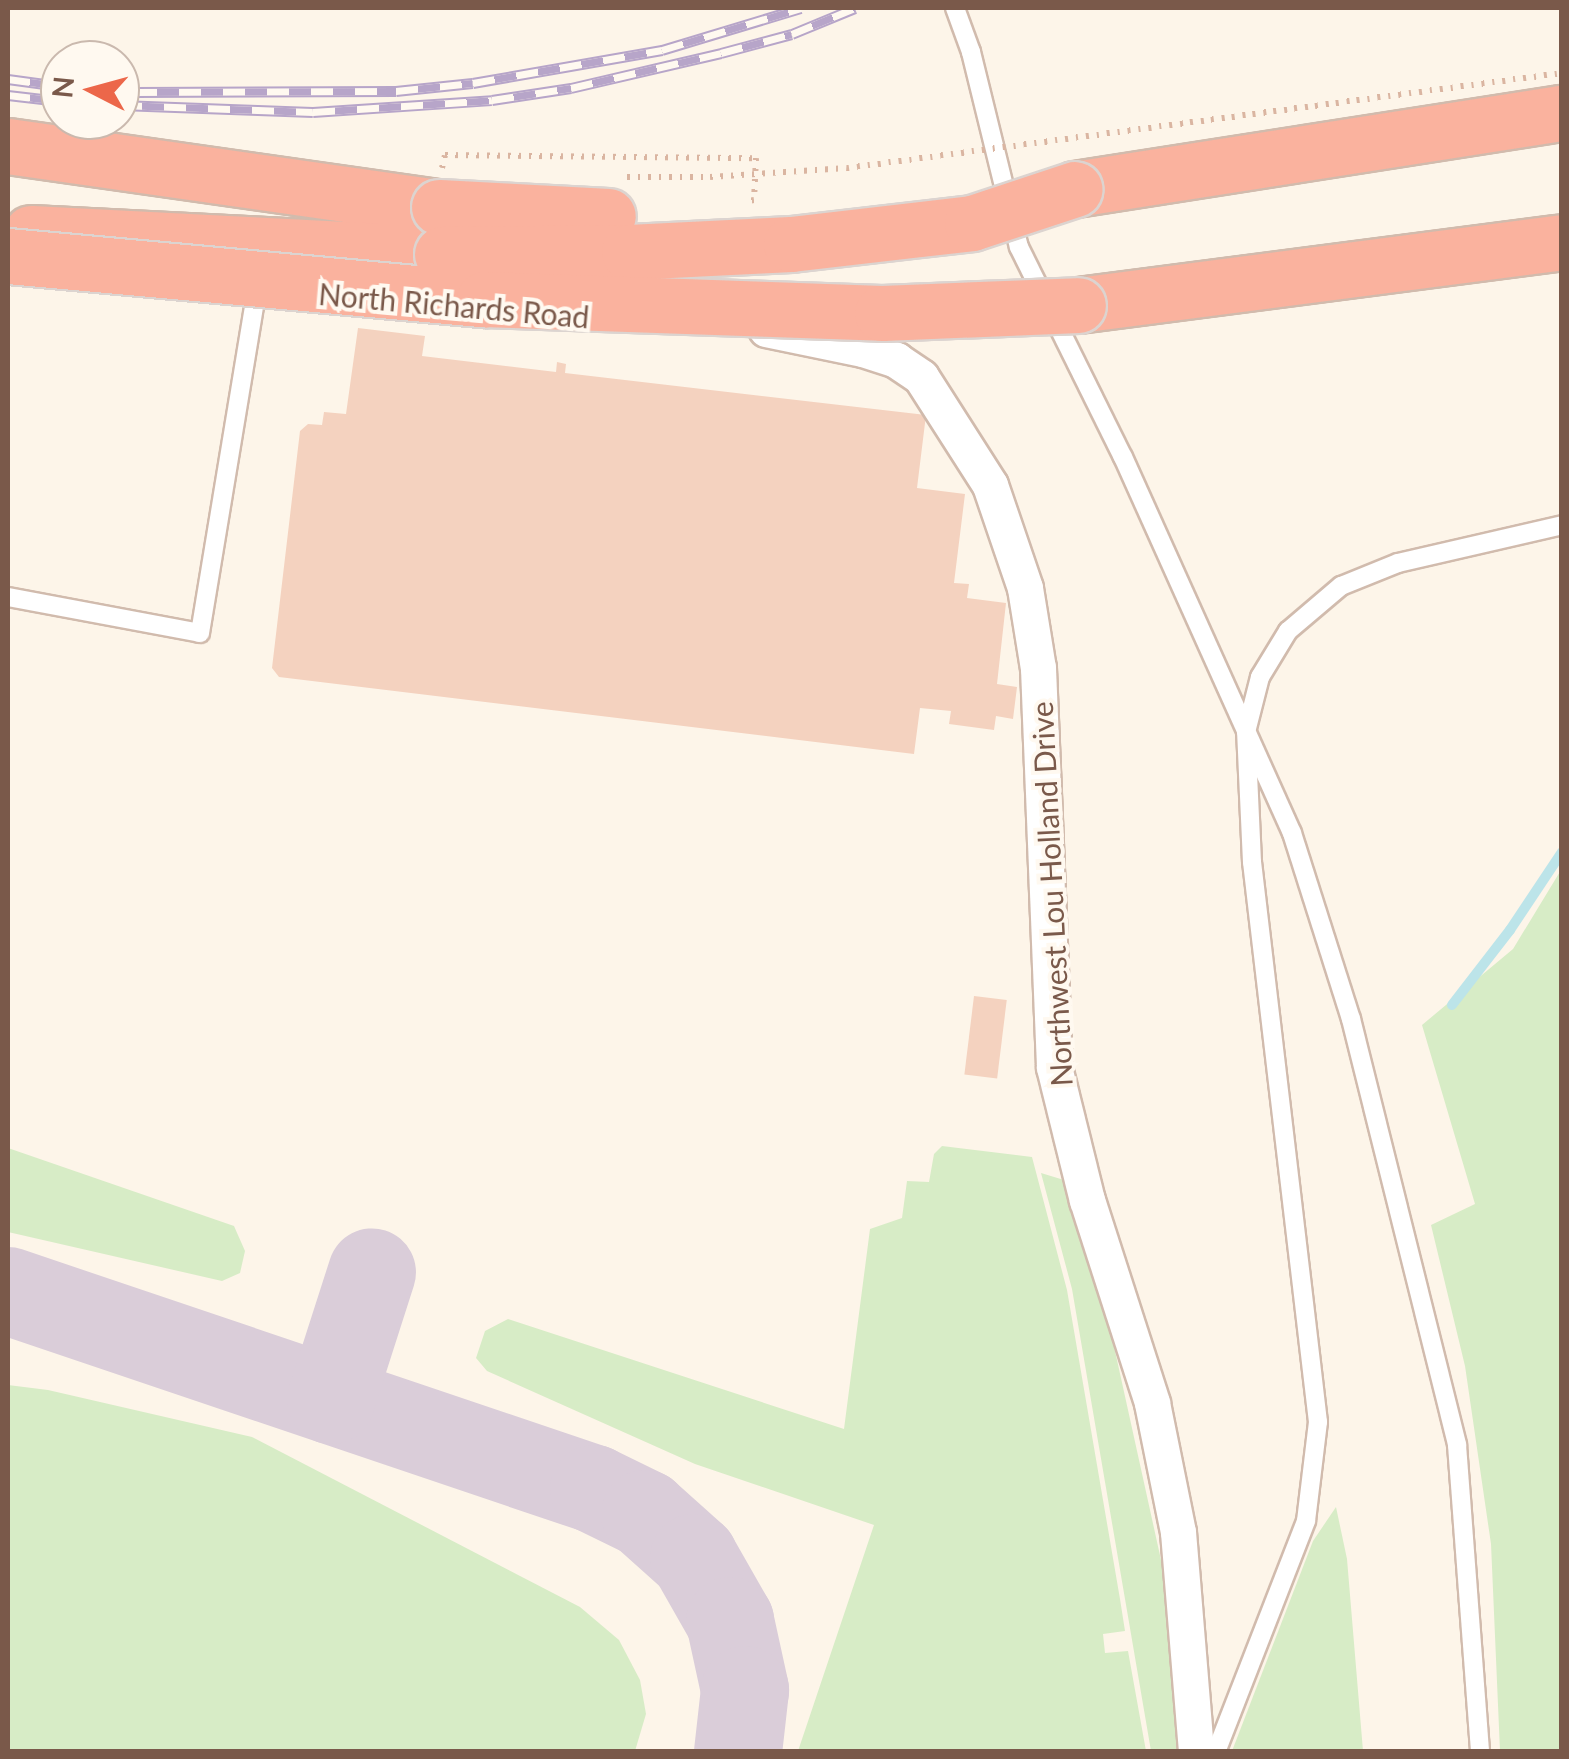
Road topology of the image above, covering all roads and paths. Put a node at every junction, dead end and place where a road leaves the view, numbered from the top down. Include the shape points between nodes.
1 (955, 8) edge
2 (1562, 73) edge
3 (1562, 113) edge
4 (8, 146) edge
5 (710, 177) dead end
6 (740, 202) dead end
7 (441, 212) junction
8 (8, 232) edge
9 (1562, 242) edge
10 (8, 256) edge
11 (8, 274) edge
12 (257, 289) junction
13 (896, 360) joint
14 (1562, 525) edge
15 (8, 597) edge
16 (1246, 732) junction
17 (1196, 1752) edge
18 (1216, 1752) edge
19 (1480, 1752) edge

1 - 16 lane via 1019,247
2 - 5 path, bridge via 846,168
3 - 7 highway, bridge via 1075,189 800,213
4 - 7 highway
6 - 7 path via 754,200 756,158 445,155
7 - 8 highway
9 - 10 highway, bridge via 1078,305 882,312 484,299
11 - 12 street, North Richards Road
12 - 13 street, North Richards Road via 757,326
12 - 15 lane via 200,633
13 - 17 street, Northwest Lou Holland Drive via 921,377 990,485 1025,588 1040,687 1054,1067 1087,1200 1152,1404 1178,1532
14 - 16 lane via 1398,564 1341,586 1288,631 1260,676
16 - 18 lane via 1252,862 1318,1422 1306,1521
16 - 19 lane via 1292,834 1350,1018 1452,1426

